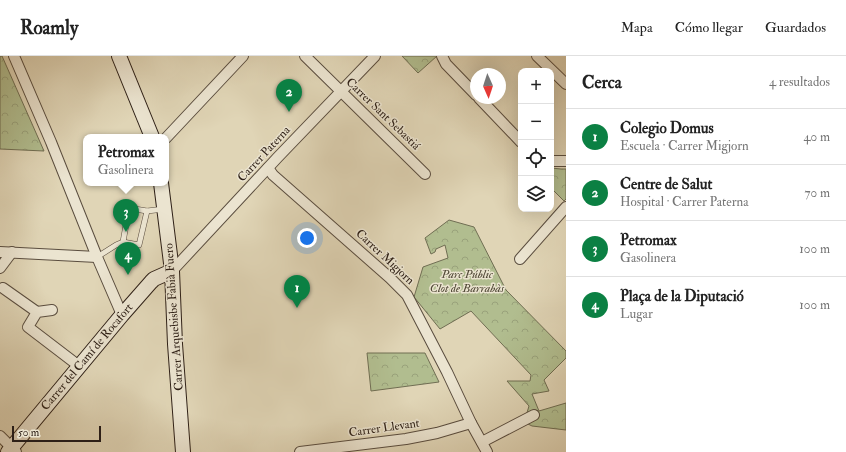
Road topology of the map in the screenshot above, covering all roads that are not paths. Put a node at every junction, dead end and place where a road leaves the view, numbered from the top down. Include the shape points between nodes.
1 (14, 56) edge
2 (119, 56) edge
3 (243, 56) edge
4 (305, 56) edge
5 (374, 56) edge
6 (442, 56) edge
7 (537, 56) edge
8 (566, 84) edge
9 (470, 89) edge
10 (341, 92) junction
11 (485, 104) edge
12 (151, 134) edge
13 (169, 135) edge
14 (519, 140) edge
15 (554, 161) edge
16 (566, 161) edge
17 (268, 168) junction
18 (425, 174) dead end
19 (161, 186) edge
20 (566, 207) edge
21 (165, 209) junction
22 (147, 211) junction
23 (123, 242) junction
24 (0, 252) edge
25 (12, 252) junction
26 (97, 257) junction
27 (520, 258) dead end
28 (0, 268) edge
29 (172, 271) junction
30 (1, 289) edge
31 (52, 310) dead end
32 (37, 312) junction
33 (122, 315) junction
34 (79, 366) junction
35 (534, 415) dead end
36 (471, 423) junction
37 (0, 436) edge
38 (482, 442) junction
39 (12, 451) edge
40 (183, 452) edge
41 (300, 452) edge
42 (487, 452) edge

1 - 26 street
2 - 12 street
3 - 13 street
4 - 10 street, Carrer Sant Sebastiá
5 - 10 street, Carrer Paterna
6 - 9 street via 446,64
7 - 8 street
10 - 17 street, Carrer Paterna
10 - 18 street, Carrer Sant Sebastiá
11 - 14 street
15 - 16 street
17 - 29 street, Carrer Paterna
17 - 36 street, Carrer Migjorn via 407,295
19 - 21 street, Carrer Arquebisbe Fabià Fuero
20 - 27 street
21 - 22 lane
21 - 29 street, Carrer Arquebisbe Fabià Fuero
22 - 23 lane via 139,245
22 - 23 lane via 130,208
23 - 26 lane
24 - 25 street
25 - 26 street
25 - 28 street
26 - 33 street
29 - 33 street, Carrer del Camí de Rocafort via 154,279
29 - 40 street, Carrer Arquebisbe Fabià Fuero
30 - 32 street
31 - 32 street
32 - 34 street via 28,327
33 - 34 street, Carrer del Camí de Rocafort
34 - 39 street, Carrer del Camí de Rocafort
35 - 38 street
36 - 38 street, Carrer Migjorn
36 - 41 street, Carrer Llevant via 406,439
37 - 39 street
38 - 42 street, Carrer Migjorn

